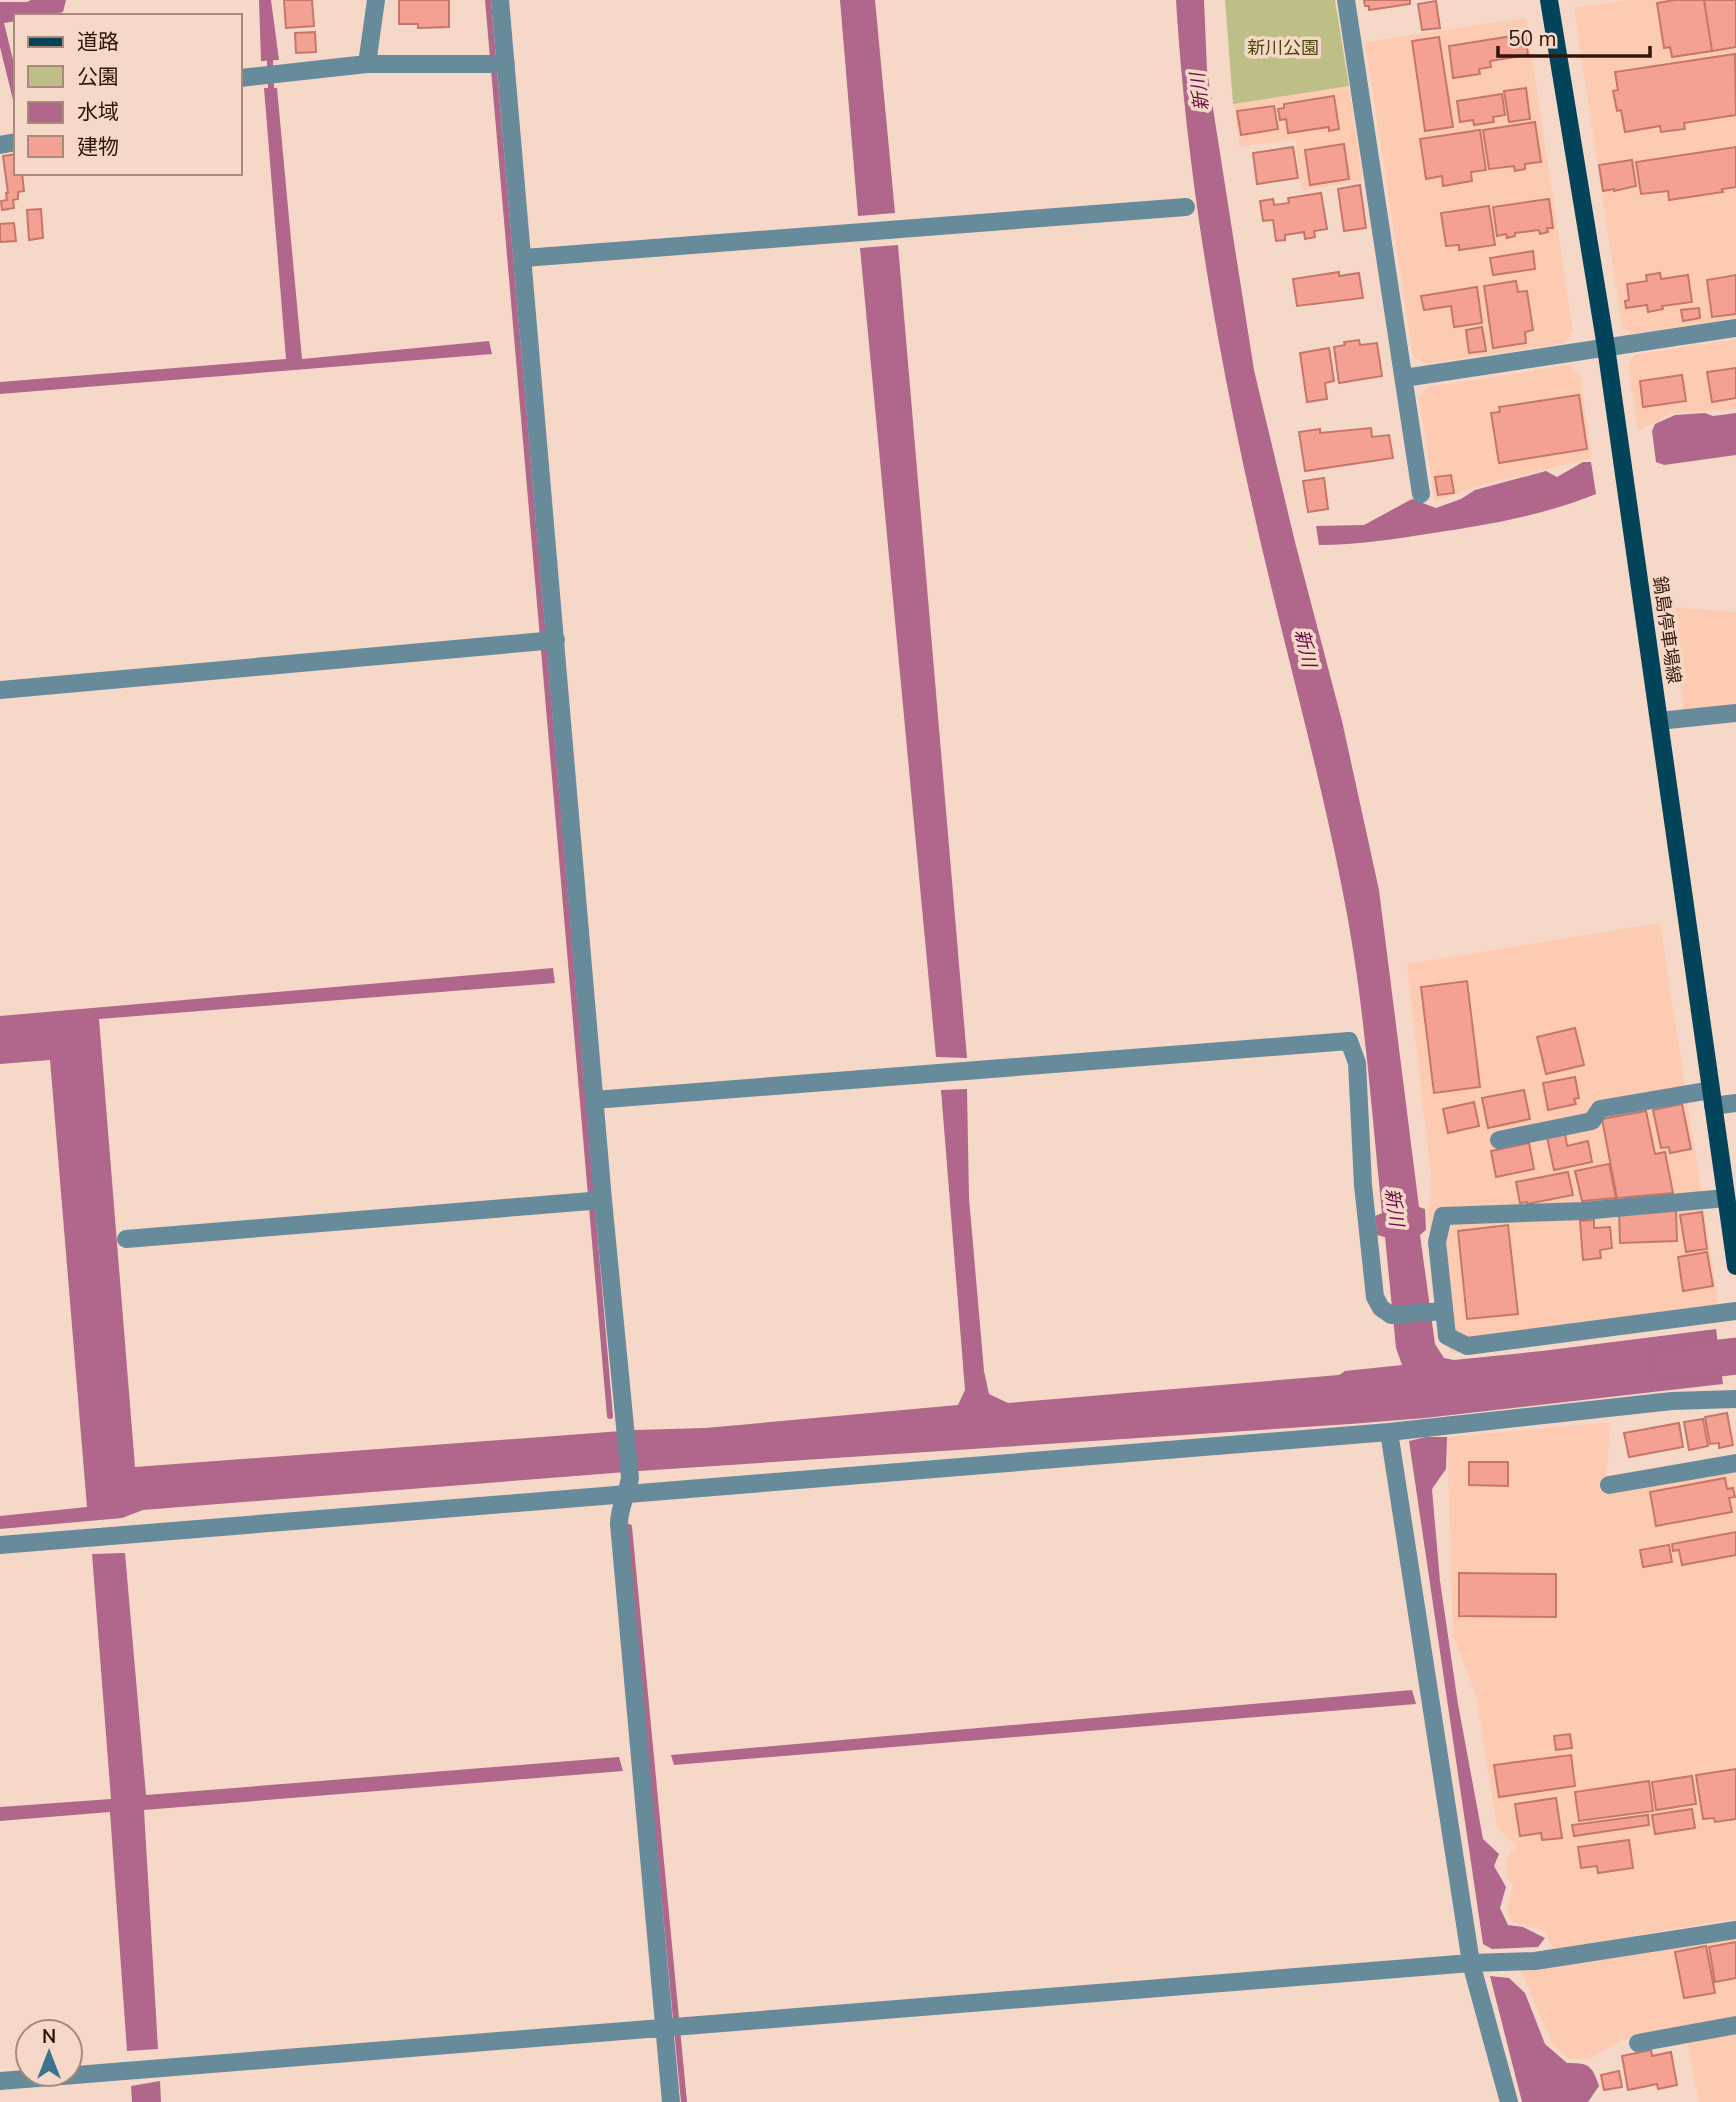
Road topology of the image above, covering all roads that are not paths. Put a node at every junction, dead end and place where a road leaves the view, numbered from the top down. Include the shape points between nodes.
1 (376, 0) edge
2 (500, 0) edge
3 (1346, 0) edge
4 (1549, 0) edge
5 (367, 64) junction
6 (506, 64) junction
7 (242, 78) edge
8 (1186, 207) dead end
9 (524, 258) junction
10 (1736, 328) edge
11 (1606, 347) junction
12 (1404, 378) junction
13 (1421, 494) dead end
14 (556, 640) junction
15 (0, 690) edge
16 (1736, 713) edge
17 (1659, 722) junction
18 (1712, 1098) junction
19 (594, 1100) junction
20 (1736, 1102) edge
21 (1499, 1140) dead end
22 (1726, 1198) junction
23 (595, 1201) junction
24 (126, 1239) dead end
25 (1736, 1266) edge
26 (1736, 1311) edge
27 (1440, 1312) junction
28 (1736, 1399) edge
29 (1389, 1432) junction
30 (1736, 1463) edge
31 (1609, 1485) dead end
32 (628, 1486) junction
33 (0, 1545) edge
34 (1736, 1930) edge
35 (1471, 1963) junction
36 (1736, 2025) edge
37 (665, 2028) junction
38 (1638, 2043) dead end
39 (0, 2081) edge
40 (671, 2102) edge
41 (1509, 2102) edge

1 - 5 street
2 - 6 street
3 - 12 street
4 - 11 main road, 鍋島停車場線
5 - 6 street
5 - 7 street
6 - 9 street
8 - 9 street
9 - 14 street
10 - 11 street
11 - 12 street
11 - 17 main road, 鍋島停車場線
12 - 13 street
14 - 15 street
14 - 19 street
16 - 17 street
17 - 18 main road, 鍋島停車場線
18 - 20 street
18 - 21 street via 1600,1109 1592,1121
18 - 22 main road, 鍋島停車場線
19 - 23 street
19 - 27 street via 1349,1041 1357,1063 1375,1297 1391,1315
22 - 25 main road, 鍋島停車場線
22 - 27 street via 1583,1211 1443,1216 1437,1242
23 - 24 street
23 - 32 street via 624,1417
26 - 27 street via 1466,1346 1447,1336
28 - 29 street via 1672,1401
29 - 32 street
29 - 35 street
30 - 31 street
32 - 33 street
32 - 37 street via 619,1524
34 - 35 street via 1535,1961
35 - 37 street
35 - 41 street
36 - 38 street
37 - 39 street
37 - 40 street

